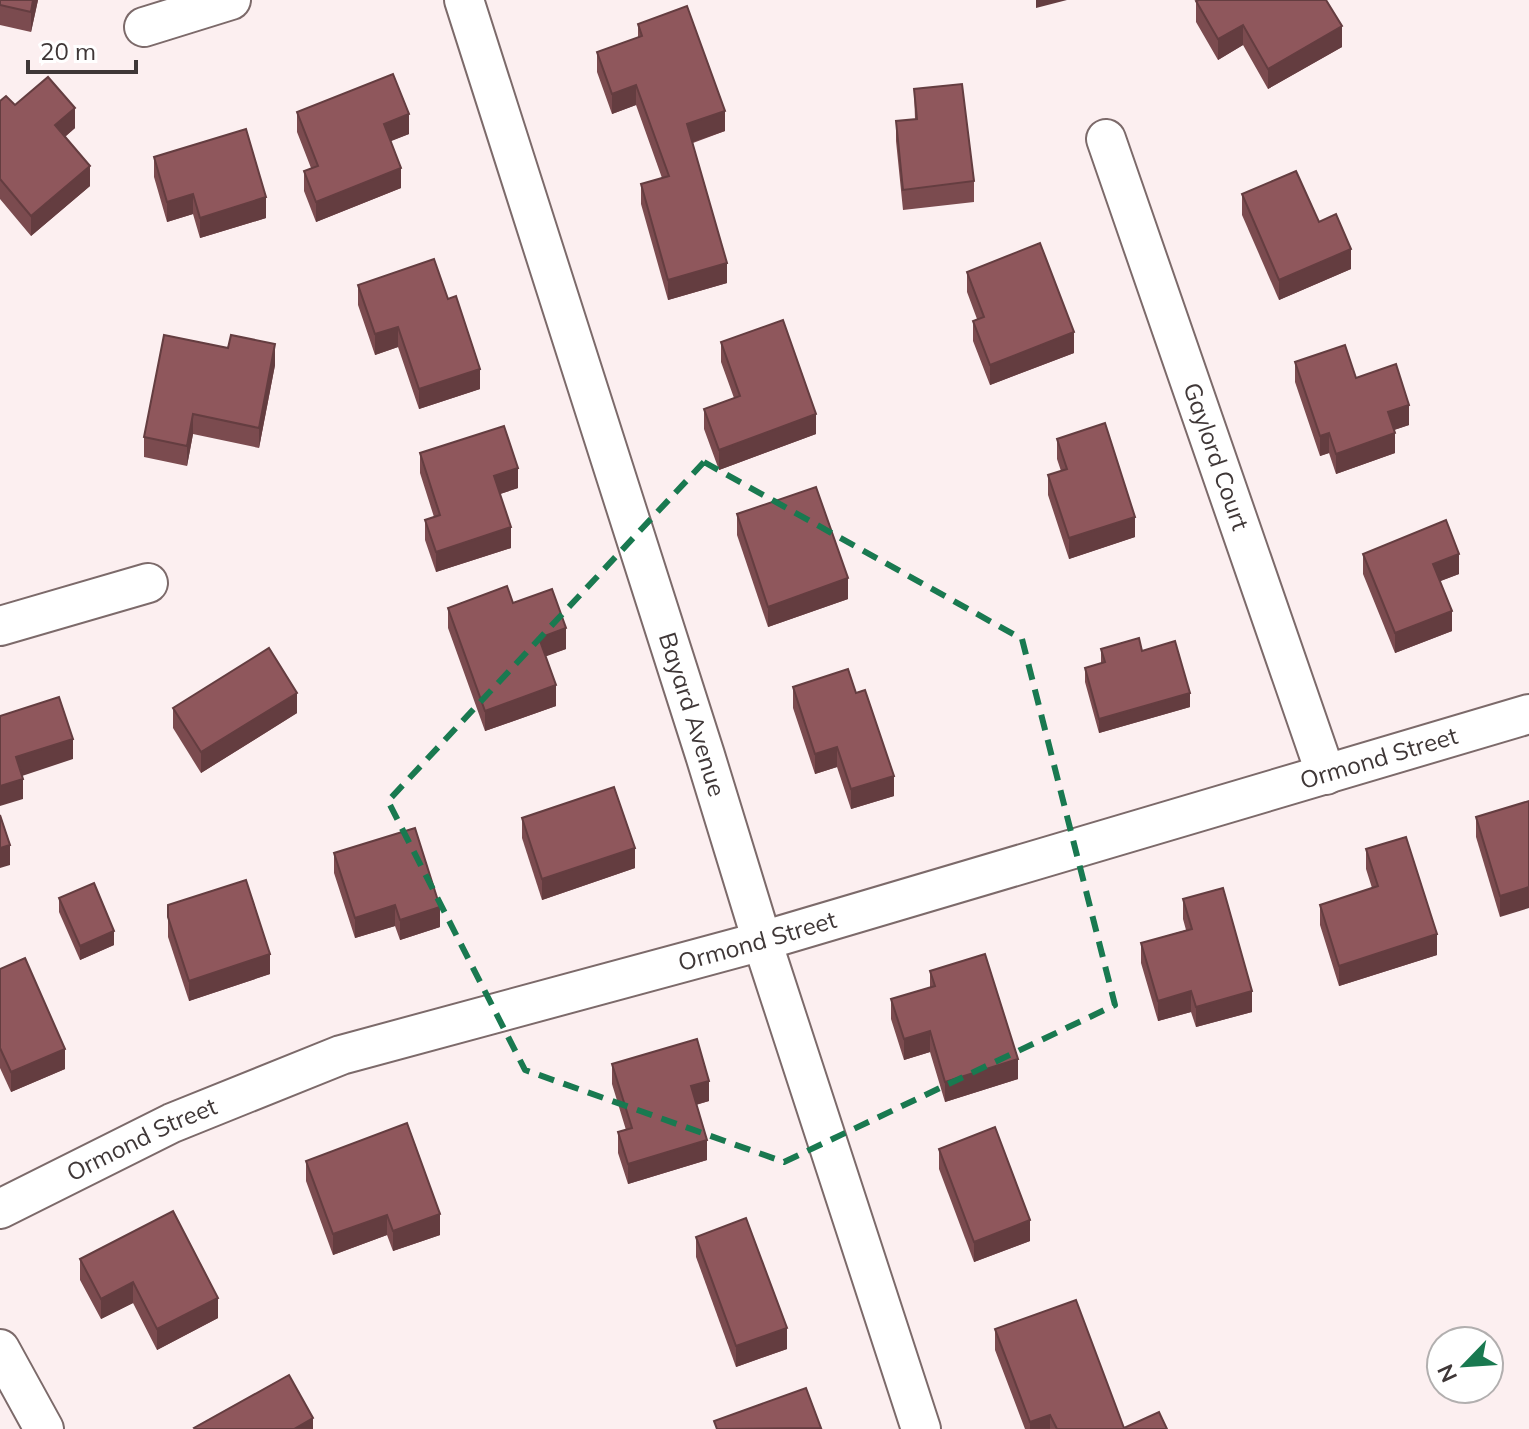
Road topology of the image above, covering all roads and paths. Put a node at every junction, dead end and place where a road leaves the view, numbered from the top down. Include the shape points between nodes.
1 (231, 0) edge
2 (464, 0) edge
3 (144, 27) dead end
4 (1106, 139) dead end
5 (148, 583) dead end
6 (0, 626) edge
7 (1529, 714) edge
8 (1326, 775) junction
9 (762, 941) junction
10 (0, 1209) edge
11 (0, 1349) edge
12 (44, 1429) edge
13 (921, 1429) edge

1 - 3 street
2 - 9 street, Bayard Avenue
4 - 8 street, Gaylord Court
5 - 6 street
7 - 8 street, Ormond Street
8 - 9 street, Ormond Street
9 - 10 street, Ormond Street via 341,1055 172,1123
9 - 13 street, Bayard Avenue
11 - 12 street

